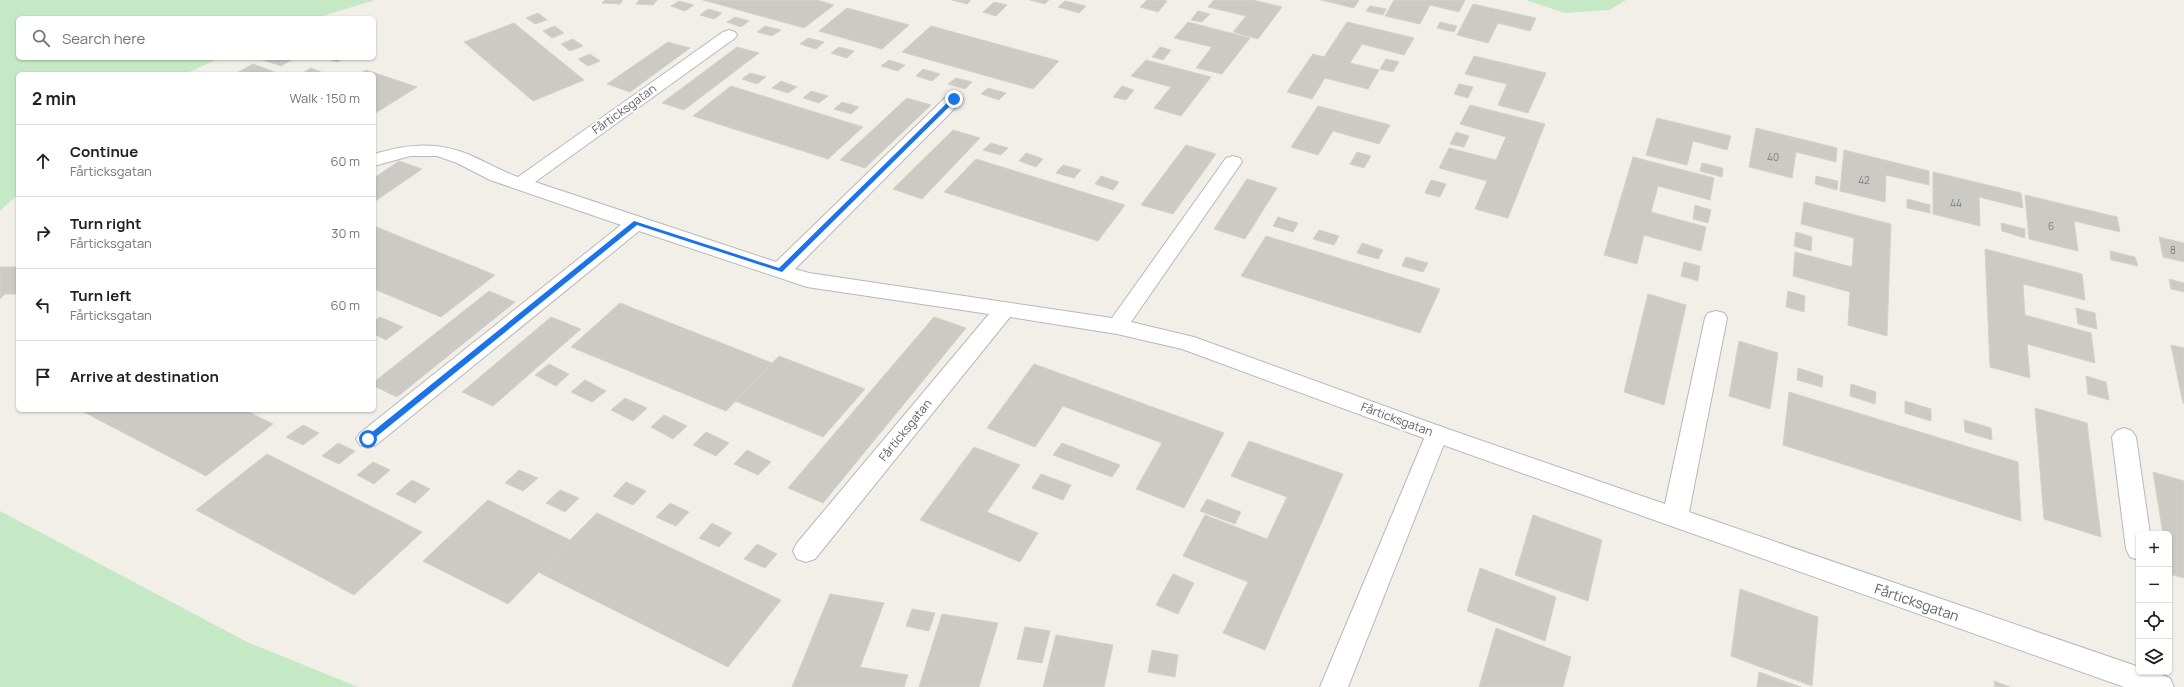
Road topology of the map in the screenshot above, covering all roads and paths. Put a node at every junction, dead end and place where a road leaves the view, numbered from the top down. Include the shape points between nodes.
1 (729, 35) dead end
2 (954, 99) dead end
3 (376, 159) edge
4 (1233, 162) dead end
5 (520, 184) junction
6 (636, 223) junction
7 (780, 271) junction
8 (1005, 309) junction
9 (1716, 318) dead end
10 (1117, 326) junction
11 (1437, 434) junction
12 (2124, 437) dead end
13 (368, 439) dead end
14 (1676, 517) junction
15 (2137, 531) edge
16 (806, 551) dead end
17 (2158, 683) edge
18 (1334, 687) edge

1 - 5 street, Fårticksgatan
2 - 7 street
3 - 5 street, Fårticksgatan via 426,148 453,154 497,176
4 - 10 street
5 - 6 street, Fårticksgatan
6 - 7 street, Fårticksgatan
6 - 13 street
7 - 8 street, Fårticksgatan via 807,280
8 - 10 street, Fårticksgatan
8 - 16 street, Fårticksgatan
9 - 14 street
10 - 11 street, Fårticksgatan via 1186,342
11 - 14 street, Fårticksgatan
11 - 18 lane
12 - 15 street
14 - 17 street, Fårticksgatan

